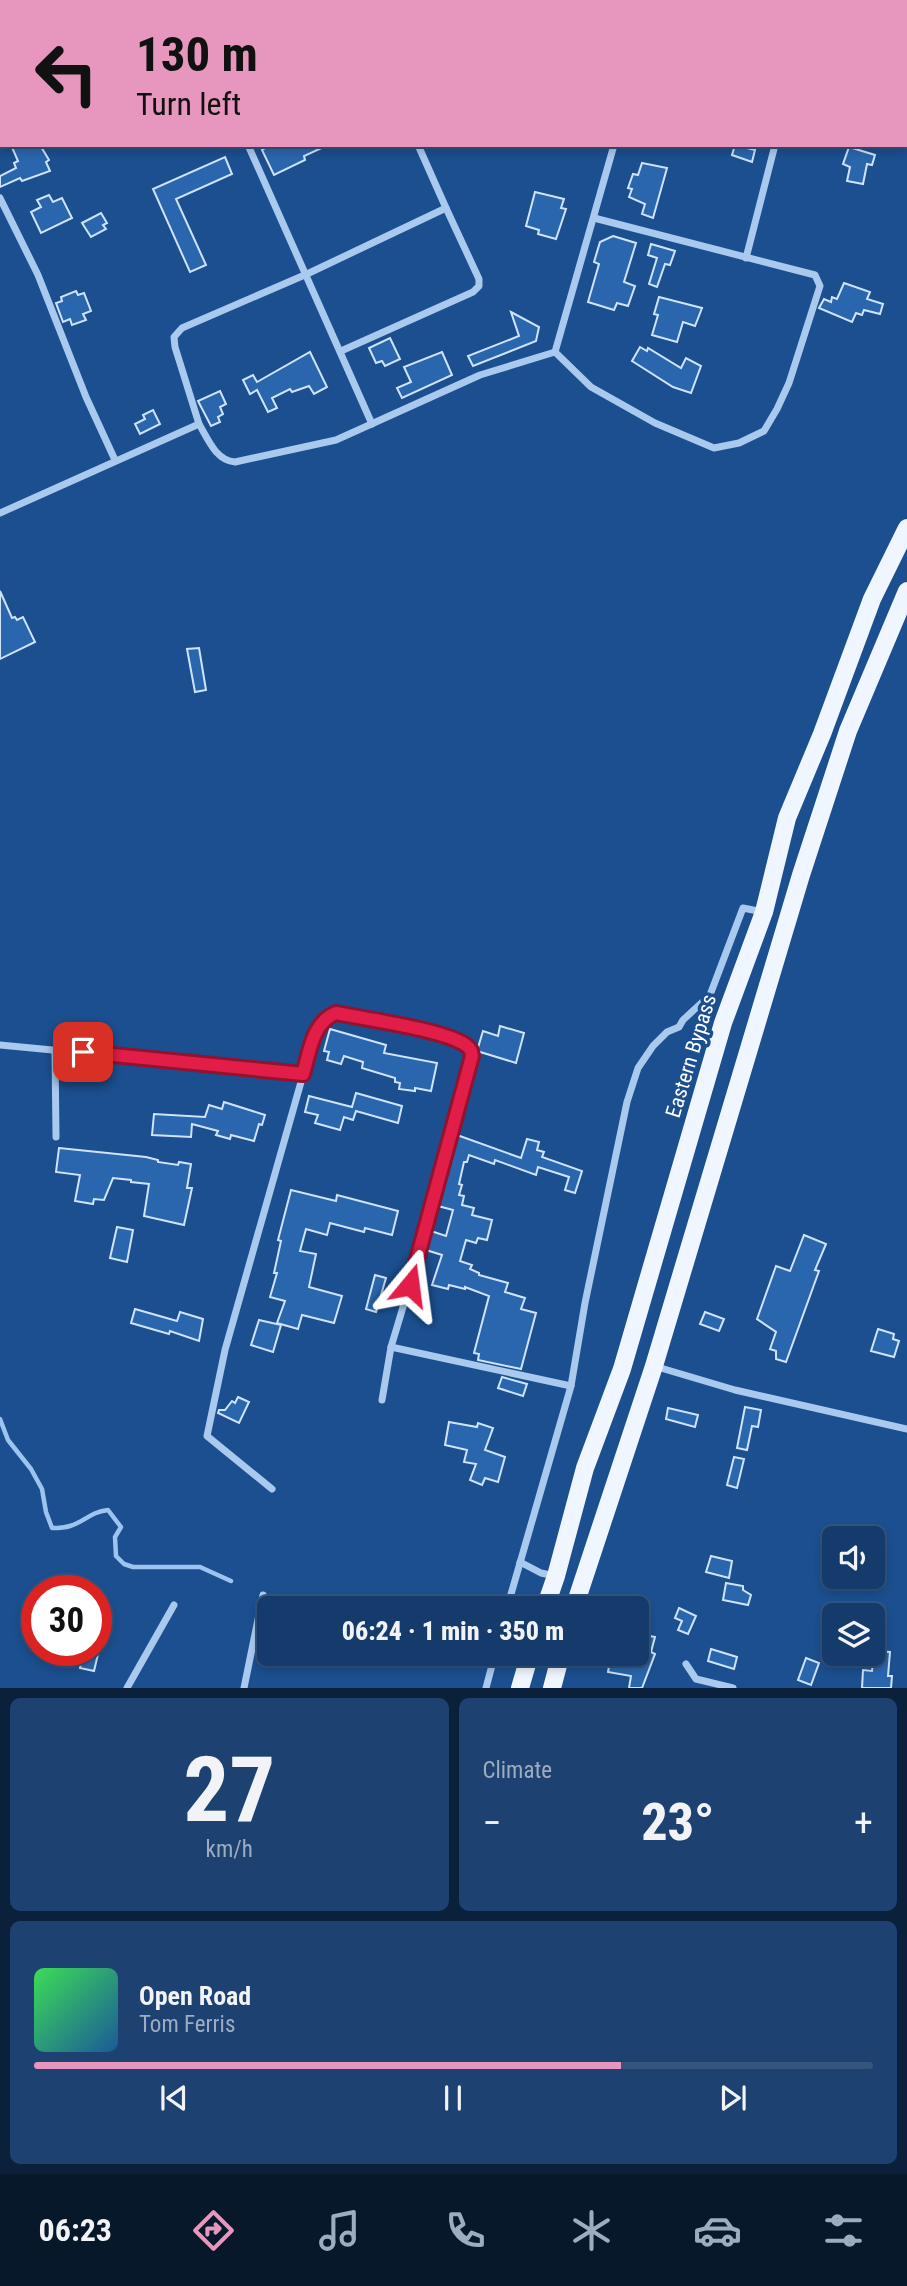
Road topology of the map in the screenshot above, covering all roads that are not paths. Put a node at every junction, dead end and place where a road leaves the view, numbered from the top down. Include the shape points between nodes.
1 (249, 147) edge
2 (419, 147) edge
3 (613, 147) edge
4 (774, 147) edge
5 (0, 198) edge
6 (446, 208) junction
7 (594, 218) junction
8 (746, 258) junction
9 (307, 274) junction
10 (341, 351) junction
11 (555, 352) junction
12 (200, 424) junction
13 (372, 424) junction
14 (115, 460) junction
15 (0, 513) edge
16 (907, 528) edge
17 (907, 592) edge
18 (764, 912) junction
19 (0, 1045) edge
20 (55, 1050) junction
21 (303, 1074) junction
22 (56, 1137) dead end
23 (637, 1313) junction
24 (666, 1320) junction
25 (391, 1347) junction
26 (654, 1366) junction
27 (571, 1386) junction
28 (382, 1400) dead end
29 (907, 1429) edge
30 (272, 1489) dead end
31 (520, 1562) junction
32 (556, 1576) junction
33 (263, 1595) dead end
34 (511, 1596) edge
35 (549, 1596) edge
36 (578, 1596) edge
37 (174, 1605) dead end
38 (686, 1664) dead end
39 (492, 1666) edge
40 (526, 1666) edge
41 (558, 1666) edge
42 (127, 1688) edge
43 (244, 1688) edge
44 (486, 1688) edge
45 (520, 1688) edge
46 (552, 1688) edge
47 (733, 1688) edge

1 - 9 street
2 - 6 street
3 - 7 street
4 - 8 street
5 - 14 street via 38,275
6 - 9 street
6 - 10 street via 479,286
7 - 8 street
7 - 11 street
8 - 11 street via 815,275 820,286 777,409 764,430 739,443 714,448 655,423 590,387
9 - 10 street
9 - 12 street via 182,328 174,337
10 - 13 street
11 - 13 street via 480,375
12 - 13 street via 219,456 235,462 336,440
12 - 14 street
14 - 15 street
16 - 18 main road, Eastern Bypass via 872,599 787,818
17 - 24 main road via 848,731
18 - 23 main road, Eastern Bypass via 723,1023
18 - 27 street via 743,908 710,995 680,1027 667,1031 638,1068 627,1102
19 - 20 street
20 - 21 street
20 - 22 street
21 - 25 street via 318,1025 336,1013 437,1034 470,1049 472,1056
21 - 30 street via 225,1350 207,1436
23 - 24 main road
23 - 32 main road, Eastern Bypass via 622,1369 585,1468
24 - 26 main road
25 - 27 street
25 - 28 street
26 - 29 street via 735,1390
26 - 36 main road
27 - 31 street
31 - 32 street
31 - 34 street
32 - 35 main road, Eastern Bypass
33 - 43 street
37 - 42 street
38 - 47 street via 696,1679
39 - 44 street
40 - 45 main road
41 - 46 main road

